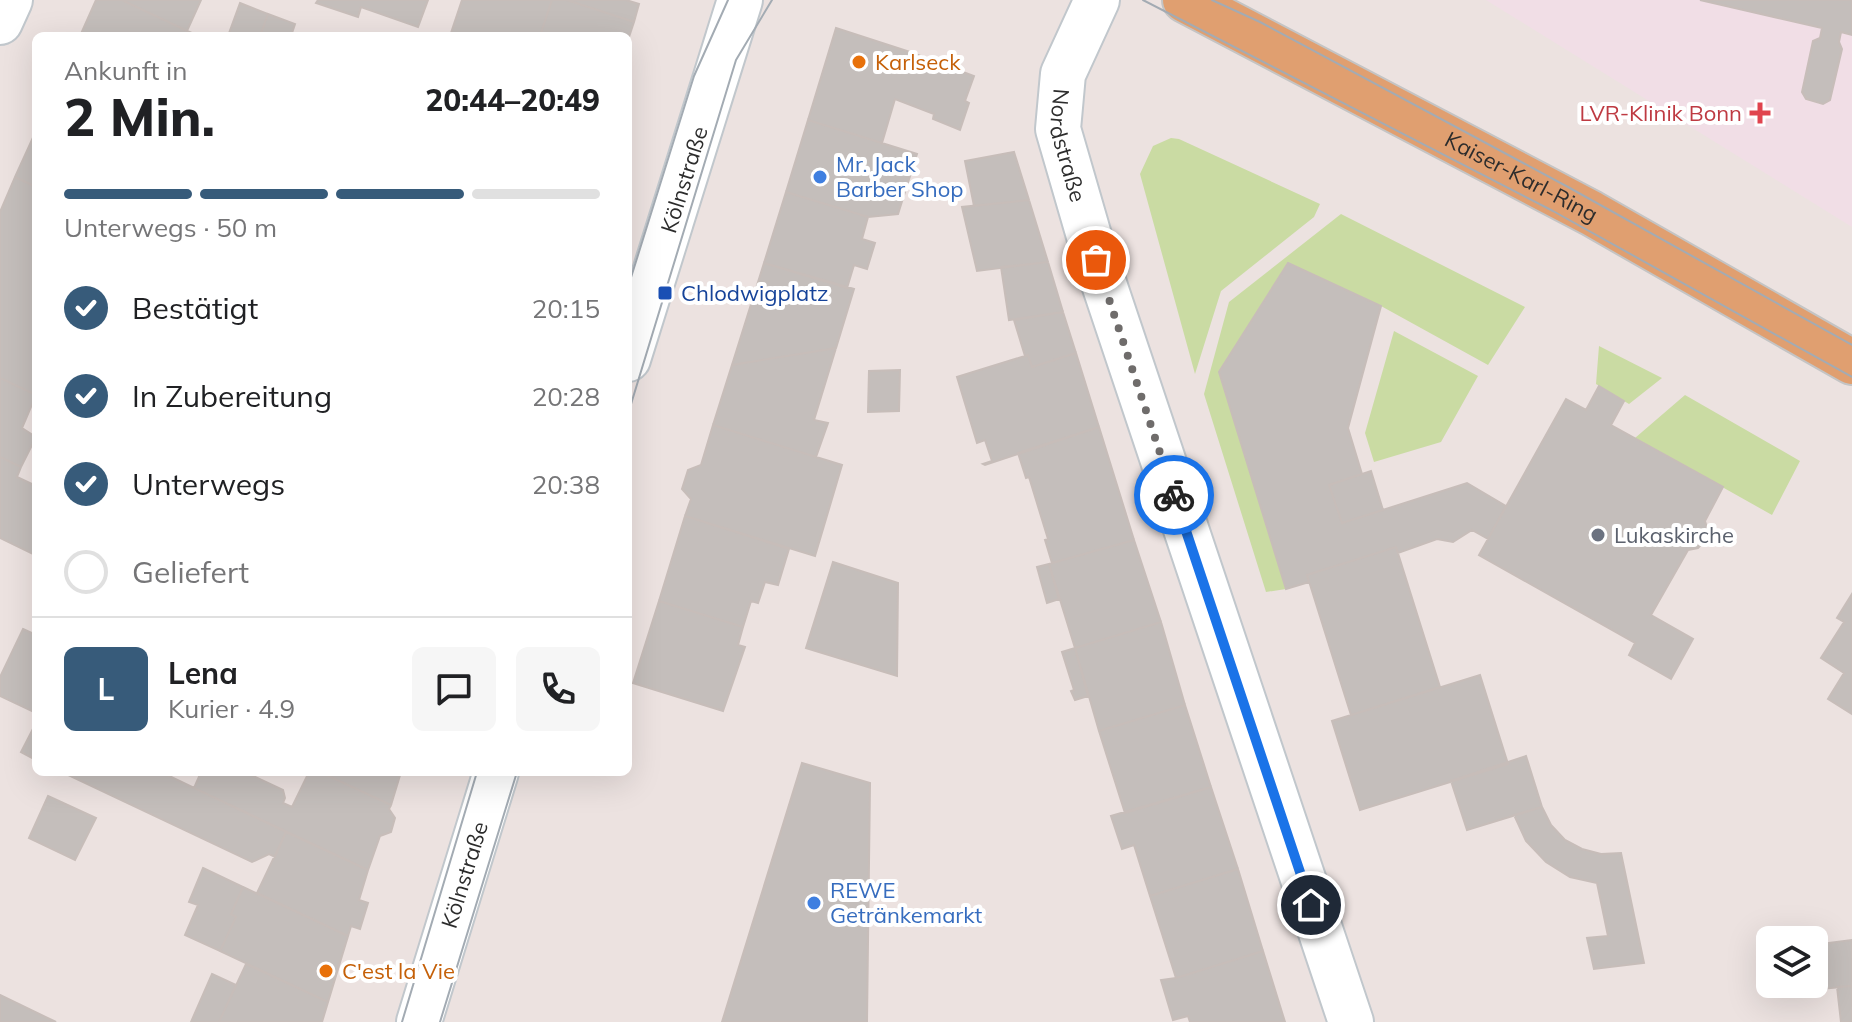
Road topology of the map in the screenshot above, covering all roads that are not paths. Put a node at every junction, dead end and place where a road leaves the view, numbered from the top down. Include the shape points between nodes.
1 (10, 0) edge
2 (1097, 0) edge
3 (1185, 0) edge
4 (736, 6) edge
5 (0, 22) edge
6 (632, 346) edge
7 (1852, 362) edge
8 (495, 776) edge
9 (419, 1022) edge
10 (1351, 1022) edge

1 - 5 street
2 - 10 street, Nordstraße via 1063,74 1058,129 1096,260
3 - 7 main road, Kaiser-Karl-Ring via 1591,213
4 - 6 street, Kölnstraße
8 - 9 street, Kölnstraße

